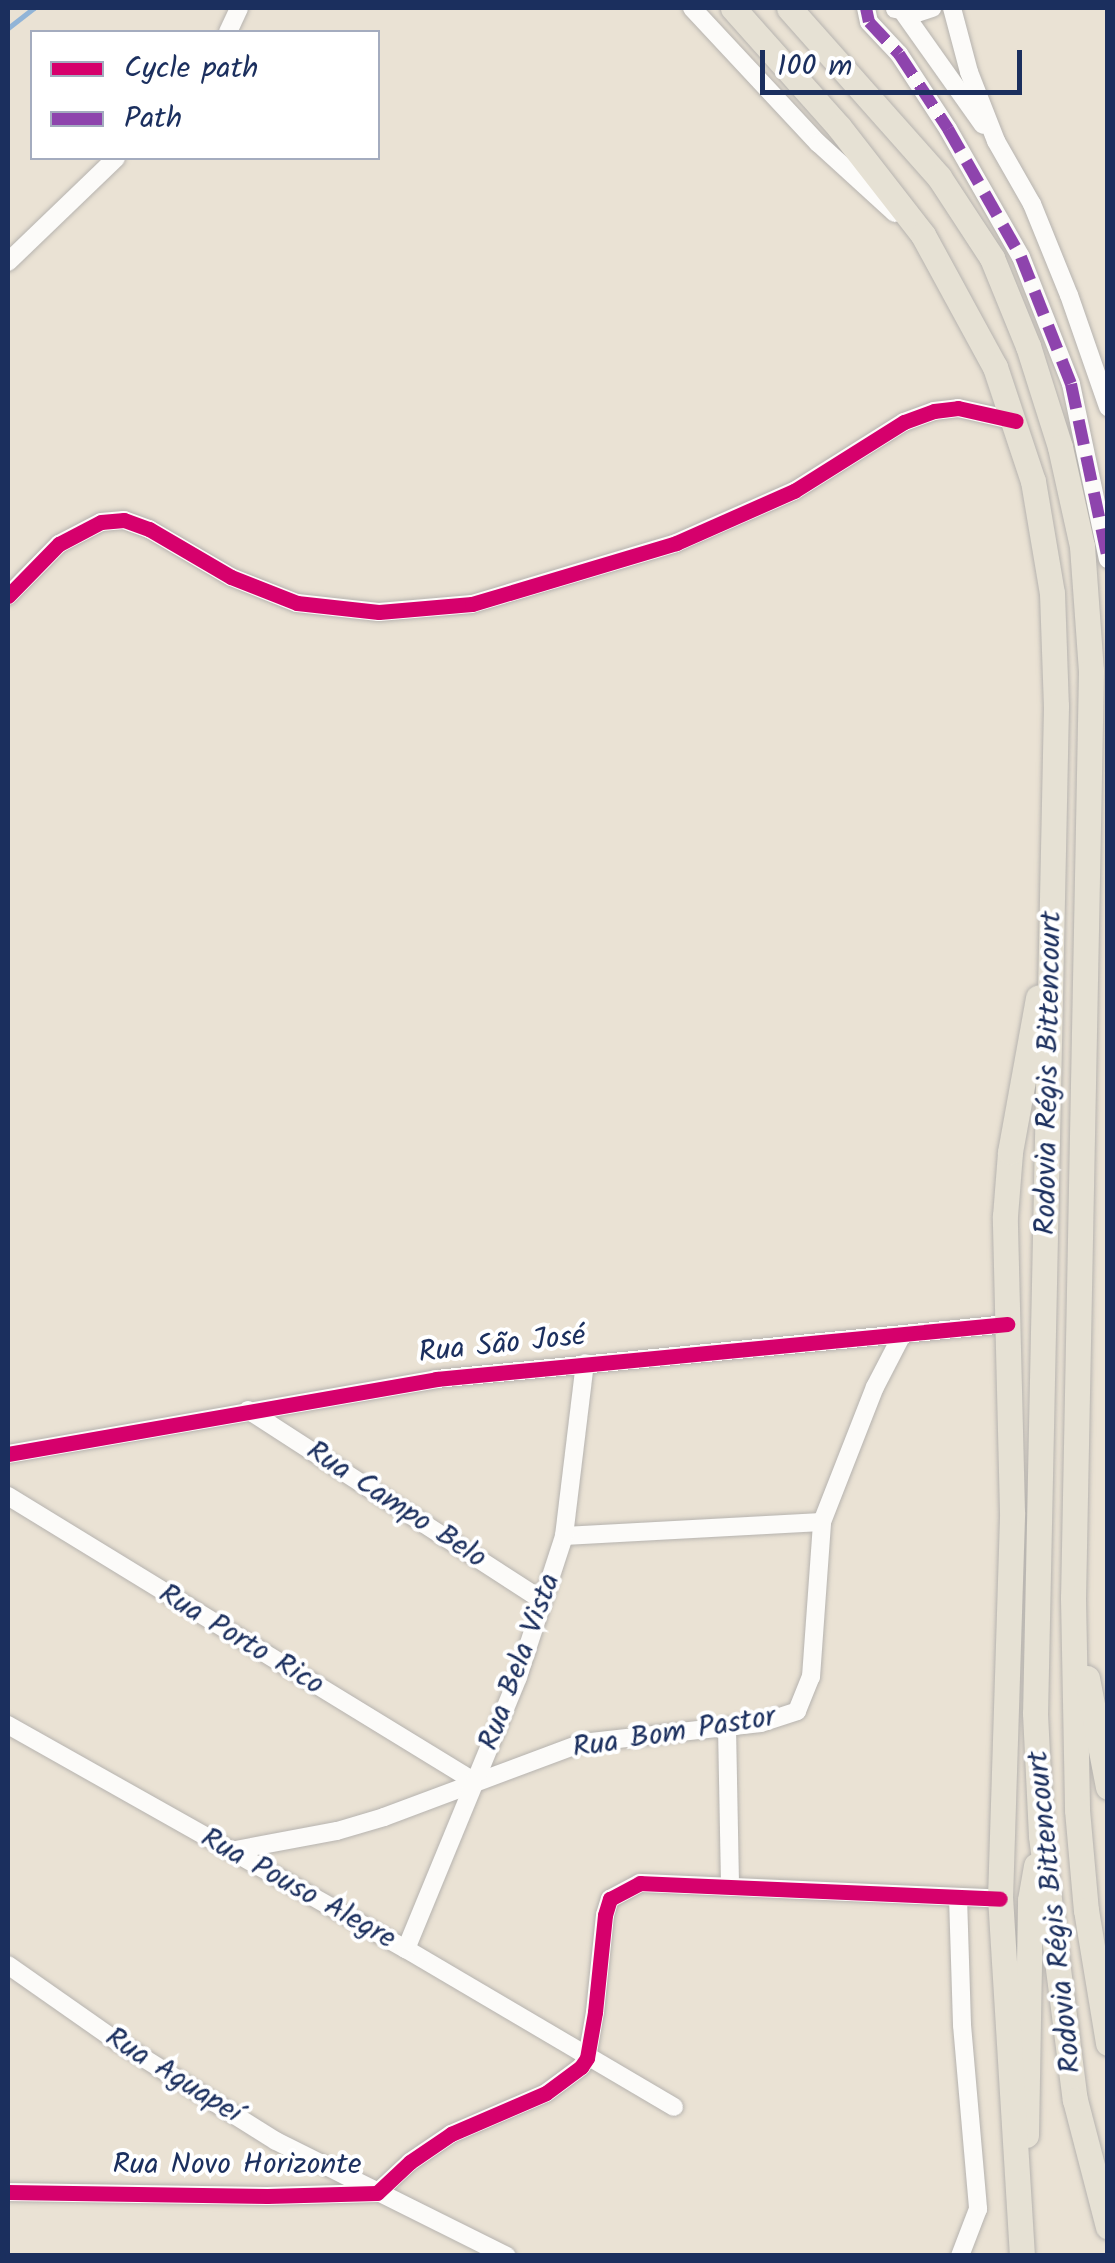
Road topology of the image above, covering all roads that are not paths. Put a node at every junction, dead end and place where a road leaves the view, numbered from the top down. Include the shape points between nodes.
1 (692, 8) edge
2 (734, 8) edge
3 (789, 8) edge
4 (866, 8) edge
5 (932, 8) edge
6 (952, 8) edge
7 (898, 10) edge
8 (996, 141) junction
9 (114, 160) edge
10 (923, 235) junction
11 (8, 262) edge
12 (1108, 408) edge
13 (1016, 421) junction
14 (1108, 559) edge
15 (8, 596) edge
16 (1052, 919) junction
17 (1007, 1324) junction
18 (902, 1335) junction
19 (585, 1362) junction
20 (248, 1410) junction
21 (8, 1454) edge
22 (8, 1496) edge
23 (822, 1522) junction
24 (564, 1536) junction
25 (1073, 1598) junction
26 (543, 1602) junction
27 (8, 1724) edge
28 (727, 1727) junction
29 (475, 1782) junction
30 (1108, 1786) edge
31 (1040, 1836) junction
32 (230, 1851) junction
33 (730, 1886) junction
34 (958, 1896) junction
35 (1000, 1899) junction
36 (406, 1948) junction
37 (8, 1965) edge
38 (36, 1984) junction
39 (8, 1986) edge
40 (1108, 2043) edge
41 (587, 2058) junction
42 (674, 2107) dead end
43 (8, 2192) edge
44 (377, 2193) junction
45 (1020, 2216) junction
46 (1108, 2227) edge
47 (507, 2256) edge
48 (960, 2256) edge
49 (1022, 2256) edge

1 - 10 street via 858,182
2 - 10 highway, Rodovia Régis Bittencourt
3 - 25 highway, Rodovia Régis Bittencourt via 939,177 992,258 1060,447 1082,546 1091,672
4 - 14 street via 869,22 899,54 948,129 1022,258 1071,384
5 - 7 street
6 - 8 street
7 - 8 street
8 - 12 street via 1032,204
9 - 11 street
10 - 13 highway, Rodovia Régis Bittencourt via 995,366
13 - 15 street via 958,408 934,410 794,491 676,544 472,604 379,612 297,603 231,577 124,520 101,522 59,544
13 - 16 highway, Rodovia Régis Bittencourt via 1052,593
16 - 17 highway via 1010,1152
16 - 31 highway, Rodovia Régis Bittencourt via 1036,1713
17 - 18 street, Rua São José
17 - 35 highway via 1012,1512
18 - 19 street, Rua São José
18 - 23 street, Rua Bom Pastor
19 - 20 street, Rua São José via 436,1378
19 - 24 street, Rua Bela Vista
20 - 21 street, Rua São José
20 - 26 street, Rua Campo Belo
22 - 29 street, Rua Porto Rico
23 - 24 street
23 - 28 street, Rua Bom Pastor via 805,1699 783,1719
24 - 26 street, Rua Bela Vista
25 - 30 highway
25 - 40 highway, Rodovia Régis Bittencourt via 1077,1810
26 - 29 street, Rua Bela Vista
27 - 32 street, Rua Pouso Alegre
28 - 29 street, Rua Bom Pastor via 582,1743
28 - 33 street
29 - 32 street, Rua Bom Pastor via 337,1831
29 - 36 street, Rua Bela Vista
31 - 45 highway via 1030,1900 1029,2095
31 - 46 highway, Rodovia Régis Bittencourt via 1075,2100
32 - 36 street, Rua Pouso Alegre
33 - 34 street
33 - 41 street via 640,1883 610,1899
34 - 35 street
34 - 48 street via 978,2209
35 - 45 highway
36 - 41 street, Rua Pouso Alegre
37 - 38 street, Rua Aguapeí
38 - 39 street
38 - 44 street, Rua Aguapeí via 276,2141
41 - 42 street, Rua Pouso Alegre
41 - 44 street, Rua Novo Horizonte via 546,2093 451,2134
43 - 44 street, Rua Novo Horizonte
44 - 47 street, Rua Aguapeí
45 - 49 highway

